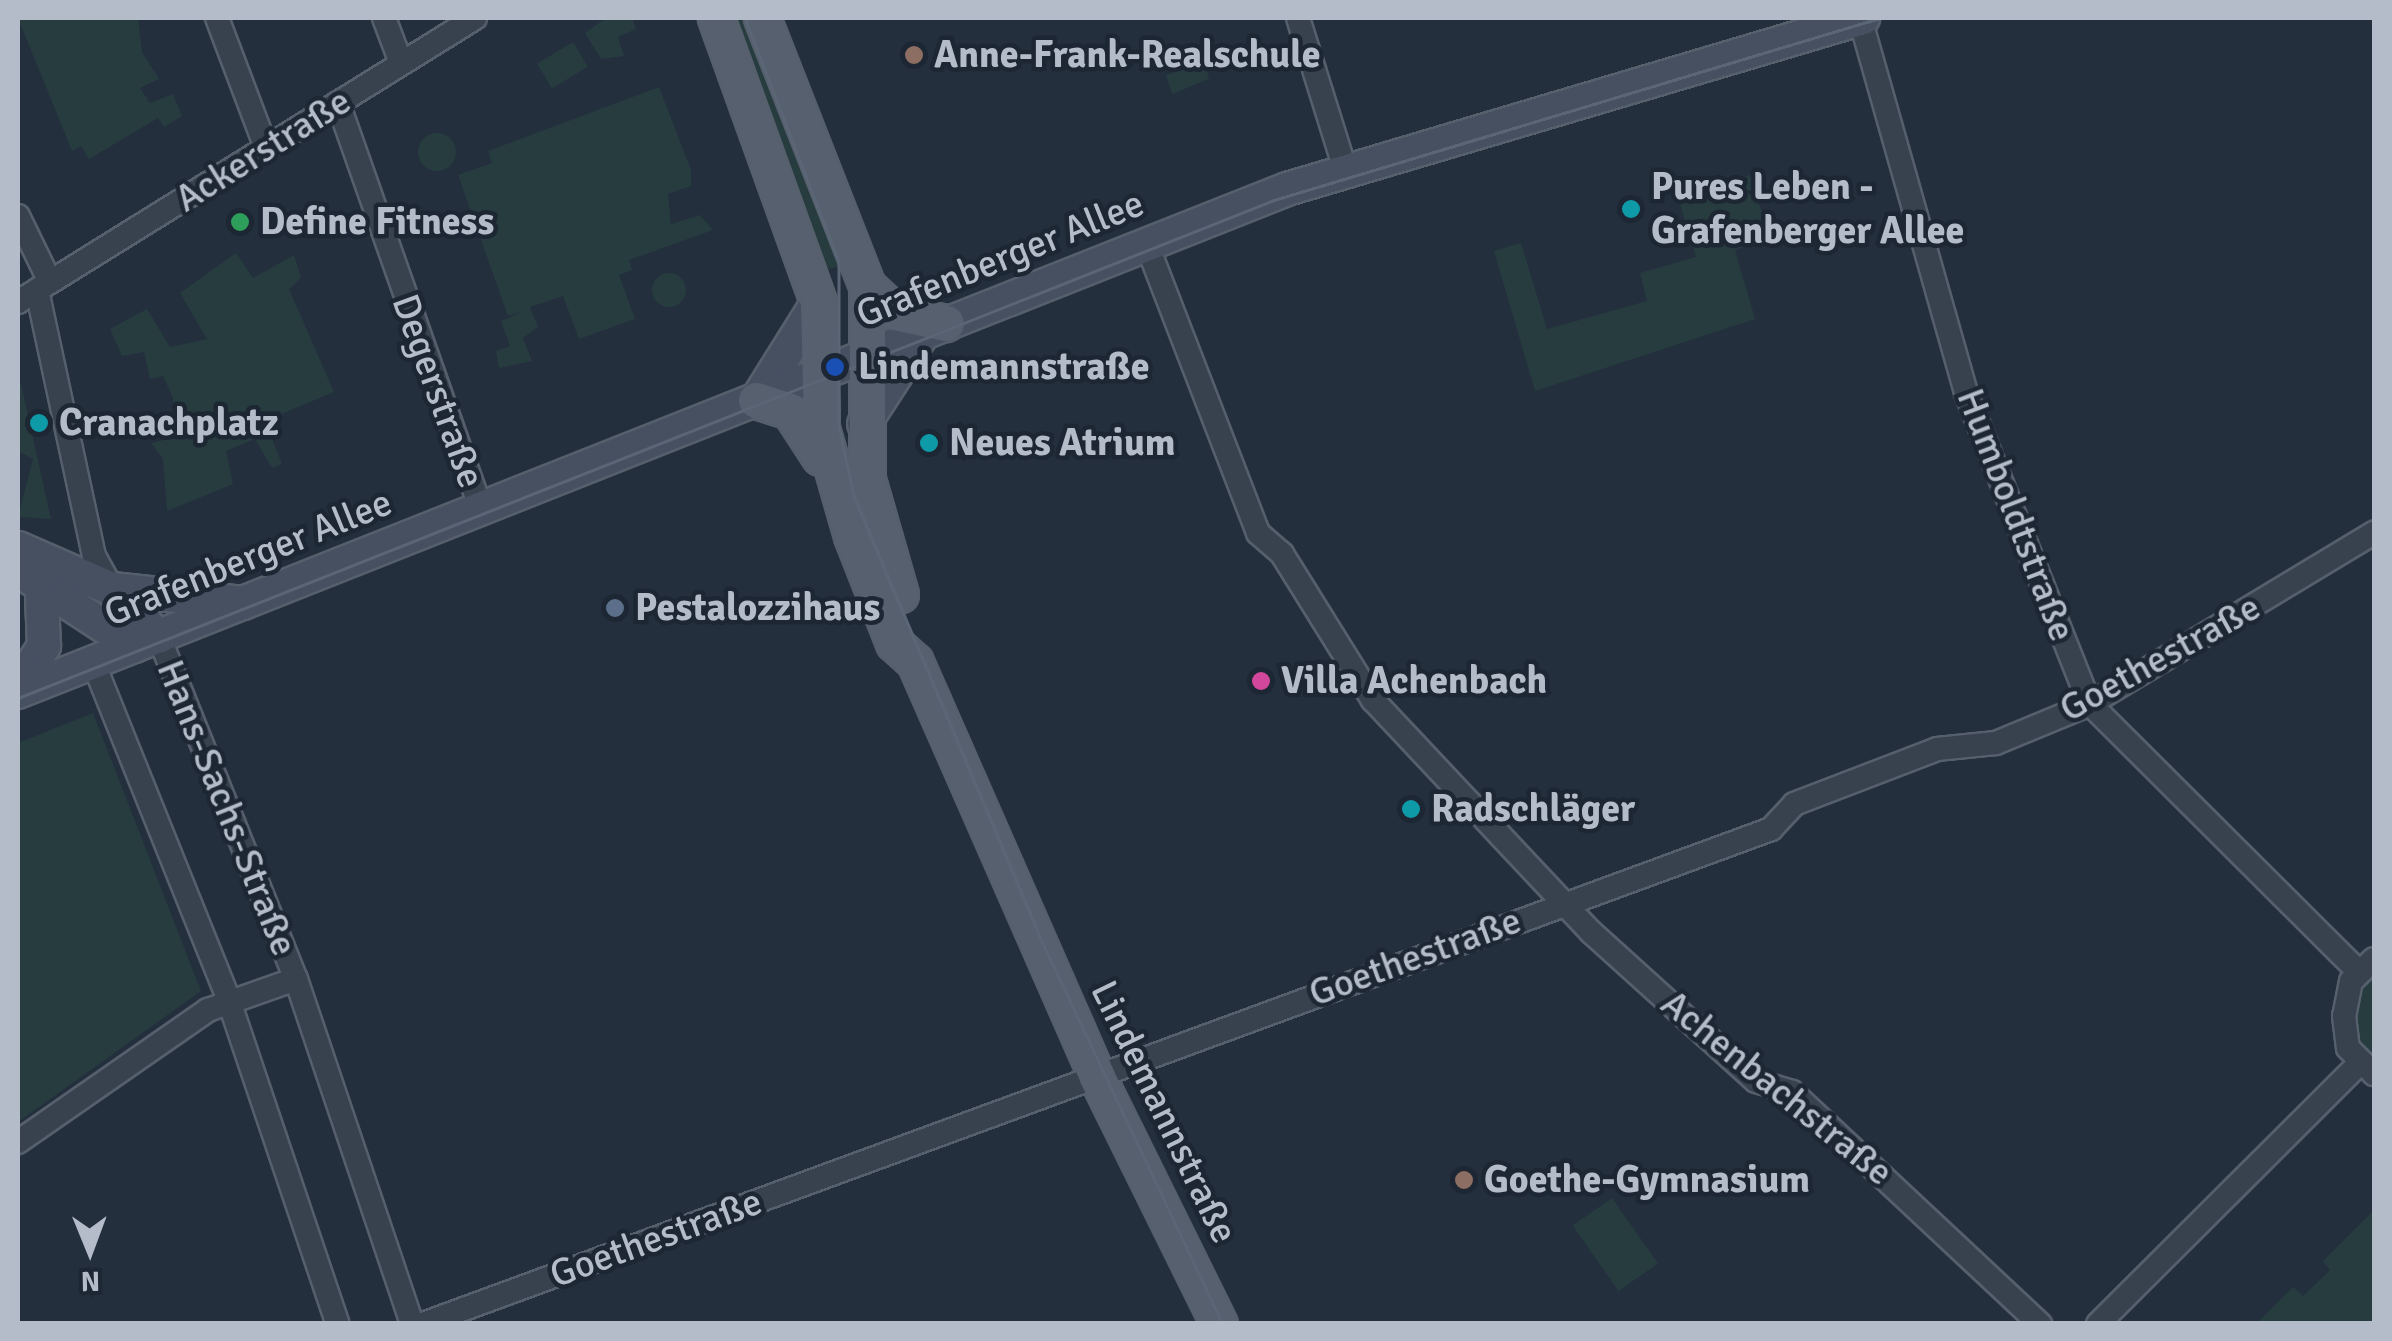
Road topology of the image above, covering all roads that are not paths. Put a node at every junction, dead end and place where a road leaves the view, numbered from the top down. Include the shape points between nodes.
1 (217, 18) edge
2 (384, 18) edge
3 (475, 18) edge
4 (716, 18) edge
5 (762, 18) edge
6 (1298, 18) edge
7 (1861, 18) edge
8 (402, 64) junction
9 (338, 103) junction
10 (266, 148) junction
11 (1344, 170) junction
12 (18, 216) edge
13 (1146, 245) junction
14 (867, 286) junction
15 (35, 292) edge
16 (818, 302) junction
17 (934, 328) junction
18 (866, 356) junction
19 (820, 374) junction
20 (757, 399) junction
21 (864, 424) junction
22 (830, 475) junction
23 (480, 510) junction
24 (2374, 534) edge
25 (25, 572) edge
26 (112, 590) junction
27 (243, 603) junction
28 (146, 642) junction
29 (93, 662) junction
30 (915, 662) junction
31 (18, 689) edge
32 (2090, 704) junction
33 (1566, 901) junction
34 (2366, 965) edge
35 (296, 979) junction
36 (230, 1001) junction
37 (2367, 1068) edge
38 (1097, 1076) junction
39 (18, 1142) edge
40 (338, 1324) edge
41 (412, 1324) edge
42 (423, 1324) edge
43 (1218, 1324) edge
44 (2040, 1324) edge
45 (2098, 1324) edge

1 - 10 street
2 - 8 street
3 - 8 street, Ackerstraße
4 - 16 main road, Lindemannstraße
5 - 14 main road
6 - 11 street
7 - 11 main road, Grafenberger Allee
7 - 32 street, Humboldtstraße via 1966,392
8 - 9 street, Ackerstraße
9 - 10 street, Ackerstraße
9 - 23 street, Degerstraße
10 - 15 street, Ackerstraße
11 - 13 main road, Grafenberger Allee
12 - 15 street
13 - 17 main road, Grafenberger Allee
13 - 33 street, Achenbachstraße via 1258,533 1282,554 1372,700
14 - 17 main road via 895,312
14 - 18 main road, Lindemannstraße
15 - 26 street via 94,556
16 - 18 main road
16 - 19 main road, Lindemannstraße
16 - 20 main road
17 - 18 main road, Grafenberger Allee
17 - 21 main road
18 - 19 main road, Grafenberger Allee
18 - 21 main road, Lindemannstraße
19 - 20 main road, Grafenberger Allee
19 - 21 main road via 844,386
19 - 22 main road, Lindemannstraße
20 - 22 main road via 801,421
20 - 23 main road, Grafenberger Allee
21 - 30 main road, Lindemannstraße via 870,499 916,634
22 - 30 main road, Lindemannstraße via 894,644
23 - 27 main road, Grafenberger Allee
24 - 32 street, Goethestraße
25 - 26 main road
25 - 28 main road
25 - 29 main road via 82,635
25 - 31 main road via 44,646
26 - 27 main road
26 - 28 main road
27 - 28 main road, Grafenberger Allee
28 - 29 main road, Grafenberger Allee
28 - 35 street, Hans-Sachs-Straße
29 - 31 main road, Grafenberger Allee
29 - 36 street, Hans-Sachs-Straße
30 - 38 main road, Lindemannstraße
32 - 33 street, Goethestraße via 1996,743 1938,749 1794,804 1771,829
32 - 34 street, Humboldtstraße
33 - 38 street, Goethestraße
33 - 44 street, Achenbachstraße via 1756,1081 1792,1092 1822,1118
34 - 37 street, Humboldtstraße via 2344,1016
35 - 36 street, Hans-Sachs-Straße
35 - 41 street, Hans-Sachs-Straße
36 - 39 street
36 - 40 street, Hans-Sachs-Straße
37 - 45 street
38 - 42 street, Goethestraße
38 - 43 main road, Lindemannstraße

